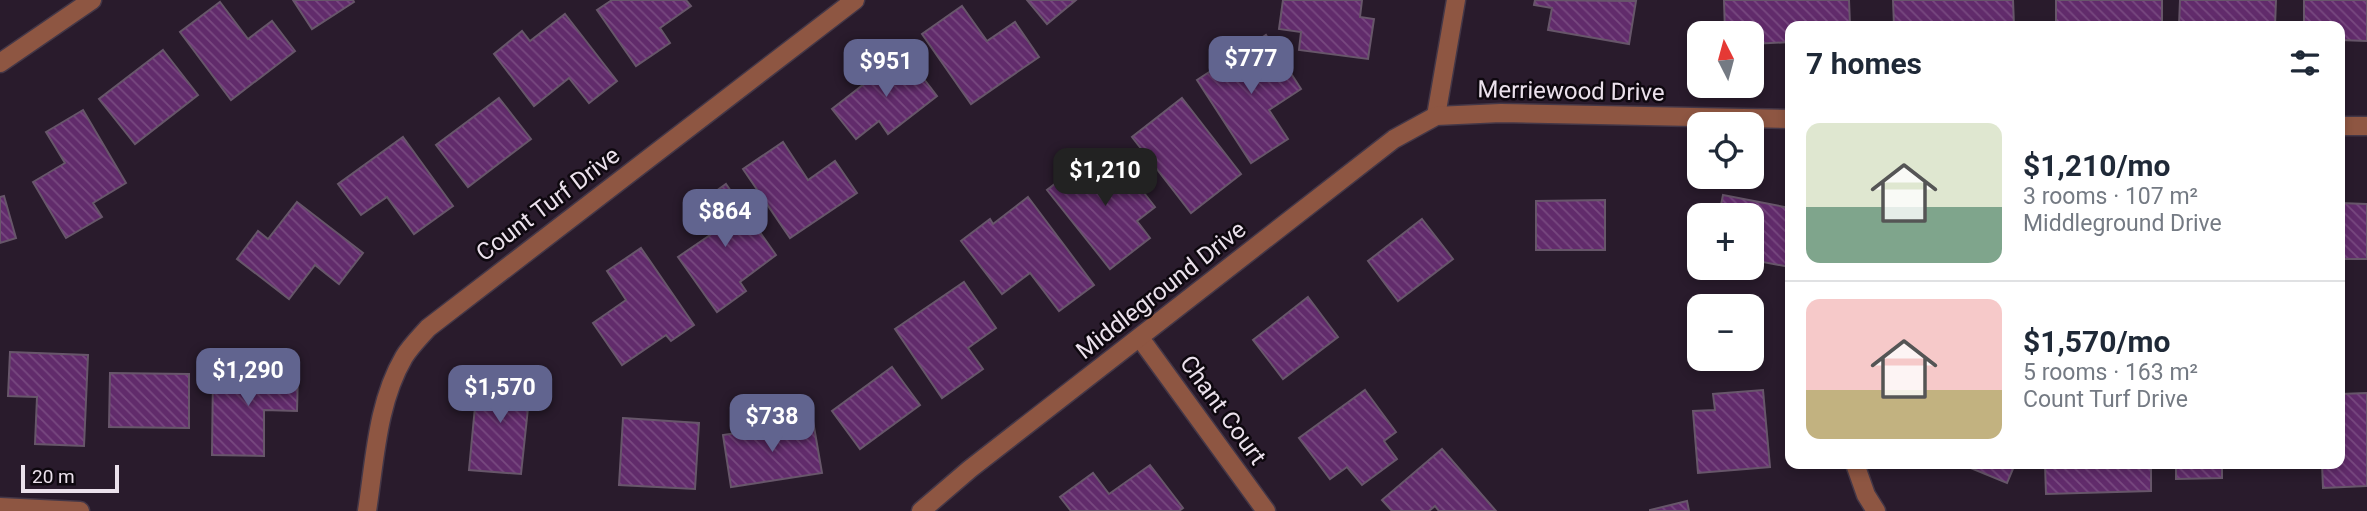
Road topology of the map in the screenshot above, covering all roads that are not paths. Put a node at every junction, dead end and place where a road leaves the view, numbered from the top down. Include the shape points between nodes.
1 (92, 0) edge
2 (855, 0) edge
3 (1456, 0) edge
4 (0, 63) edge
5 (1436, 116) junction
6 (1785, 119) edge
7 (2345, 126) edge
8 (2367, 127) edge
9 (1140, 338) junction
10 (1858, 469) edge
11 (0, 507) edge
12 (80, 511) edge
13 (367, 511) edge
14 (921, 511) edge
15 (1266, 511) edge
16 (1877, 511) edge

1 - 4 street
2 - 13 street, Count Turf Drive via 428,328 405,356 390,387
3 - 5 street
5 - 6 street, Merriewood Drive via 1502,113
5 - 9 street, Middleground Drive via 1394,139
7 - 8 street
9 - 14 street, Middleground Drive
9 - 15 street, Chant Court
10 - 16 street
11 - 12 street

